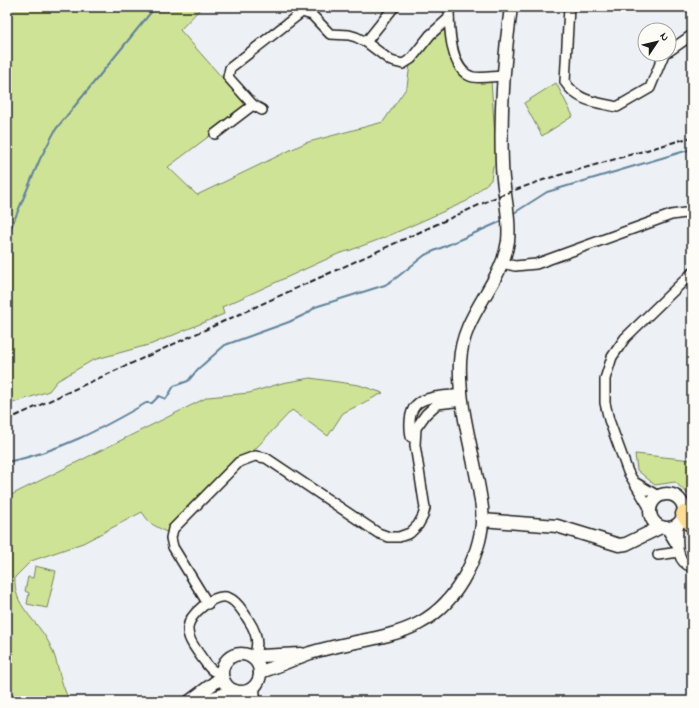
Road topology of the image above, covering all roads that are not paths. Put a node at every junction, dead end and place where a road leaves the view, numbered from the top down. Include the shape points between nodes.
1 (382, 7) edge
2 (449, 7) edge
3 (511, 7) edge
4 (569, 7) edge
5 (392, 10) edge
6 (449, 18) junction
7 (692, 36) edge
8 (366, 42) junction
9 (677, 46) edge
10 (661, 62) edge
11 (504, 76) junction
12 (253, 105) junction
13 (262, 110) dead end
14 (215, 134) dead end
15 (692, 212) edge
16 (502, 263) junction
17 (692, 273) edge
18 (462, 398) junction
19 (415, 446) junction
20 (635, 482) junction
21 (658, 496) junction
22 (650, 512) junction
23 (482, 520) junction
24 (685, 521) edge
25 (663, 528) junction
26 (631, 541) junction
27 (678, 550) junction
28 (658, 555) dead end
29 (692, 566) edge
30 (208, 604) junction
31 (257, 641) junction
32 (310, 653) junction
33 (271, 655) junction
34 (253, 658) junction
35 (260, 672) junction
36 (219, 674) junction
37 (244, 693) edge
38 (190, 701) edge
39 (204, 701) edge
40 (254, 701) edge

1 - 5 street
2 - 6 street
3 - 11 main road
4 - 10 street via 565,82 581,99 617,107 650,88
5 - 8 street
6 - 8 street via 432,32 405,64 391,61
6 - 11 street via 453,49 461,70 472,76
7 - 9 street
8 - 12 street via 349,35 330,34 306,12 297,14 230,68 228,77
11 - 16 main road via 502,165 509,222
12 - 13 street
12 - 14 street
15 - 16 street via 671,216 536,264 515,266
16 - 18 main road via 472,316 465,335 460,360
17 - 20 street via 625,338 612,357 606,374 606,409 628,472
18 - 19 street via 432,407 416,428
18 - 19 street via 427,397 414,405 409,420
18 - 23 main road
19 - 30 street via 424,511 421,522 414,530 396,538 378,534 266,458 250,457 239,462 178,522 172,535 173,547
20 - 21 street
20 - 22 street
21 - 22 main road via 654,499
21 - 24 main road via 674,495 682,503
22 - 25 main road via 656,524
22 - 26 main road via 644,526
23 - 26 main road via 557,526 619,545
23 - 32 main road via 472,562 464,578 450,598 432,616 404,631
24 - 25 main road
24 - 27 street
25 - 26 main road
25 - 27 street
27 - 28 street
27 - 29 street via 681,560
30 - 31 street via 218,598 227,597 235,602 252,626
30 - 36 street via 190,620 188,627 193,646
31 - 33 street via 262,651
31 - 34 street
32 - 33 main road
32 - 35 main road
33 - 34 main road
34 - 35 main road
34 - 36 main road via 235,655 225,662
35 - 37 main road via 260,678
36 - 37 main road via 225,683
36 - 38 main road
37 - 39 main road
37 - 40 main road

